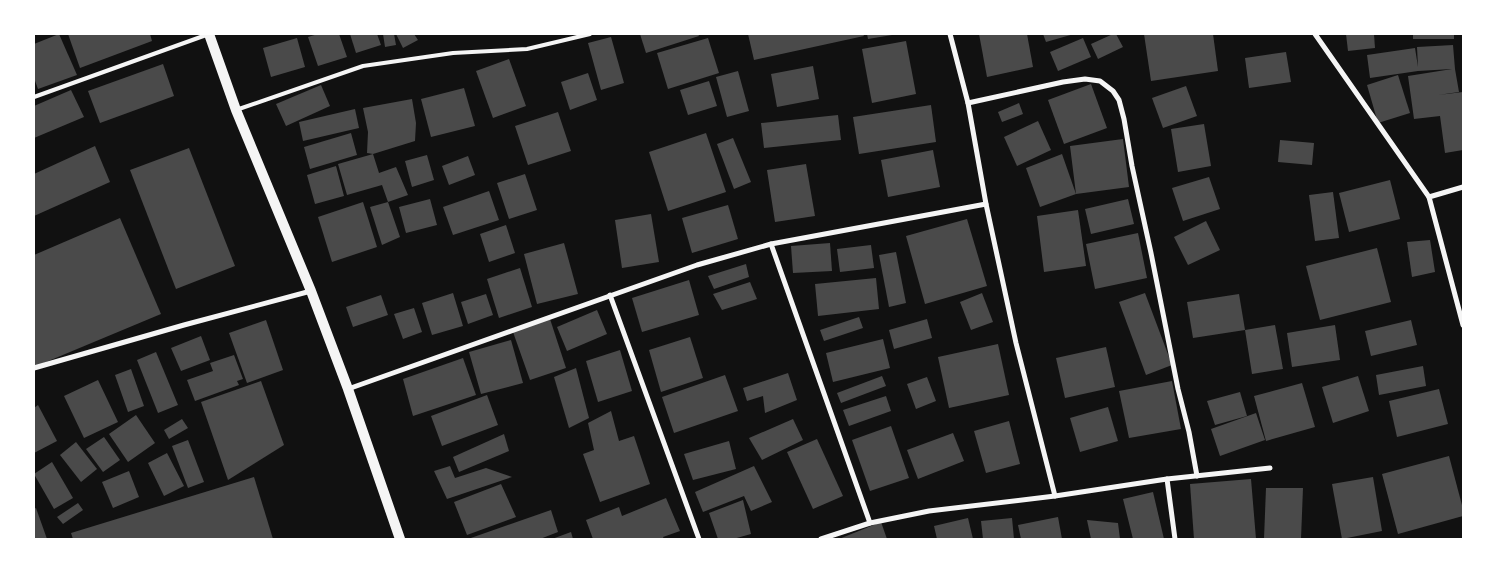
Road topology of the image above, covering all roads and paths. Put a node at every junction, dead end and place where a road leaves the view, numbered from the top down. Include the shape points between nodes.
1 (209, 34) edge
2 (590, 34) edge
3 (950, 34) edge
4 (1315, 34) edge
5 (34, 97) edge
6 (968, 104) junction
7 (236, 110) junction
8 (1463, 187) edge
9 (1429, 197) junction
10 (986, 204) junction
11 (771, 244) junction
12 (311, 291) junction
13 (610, 295) junction
14 (1463, 325) edge
15 (34, 368) edge
16 (348, 389) junction
17 (1270, 468) dead end
18 (1197, 476) junction
19 (1167, 479) junction
20 (1055, 496) junction
21 (870, 523) junction
22 (400, 539) edge
23 (699, 539) edge
24 (821, 539) edge
25 (1176, 539) edge

1 - 5 lane
1 - 7 main road
2 - 7 lane via 527,49 453,52 363,66
3 - 6 street
4 - 9 street
6 - 10 street
6 - 18 street via 1085,79 1100,81 1119,100
7 - 12 main road
8 - 9 street
9 - 14 street
10 - 11 street
10 - 20 street via 1016,343
11 - 13 street
11 - 21 street
12 - 15 street
12 - 16 main road
13 - 16 street
13 - 23 street
16 - 22 main road
17 - 18 street
18 - 19 street
19 - 20 street
19 - 25 street
20 - 21 street via 929,511
21 - 24 street

